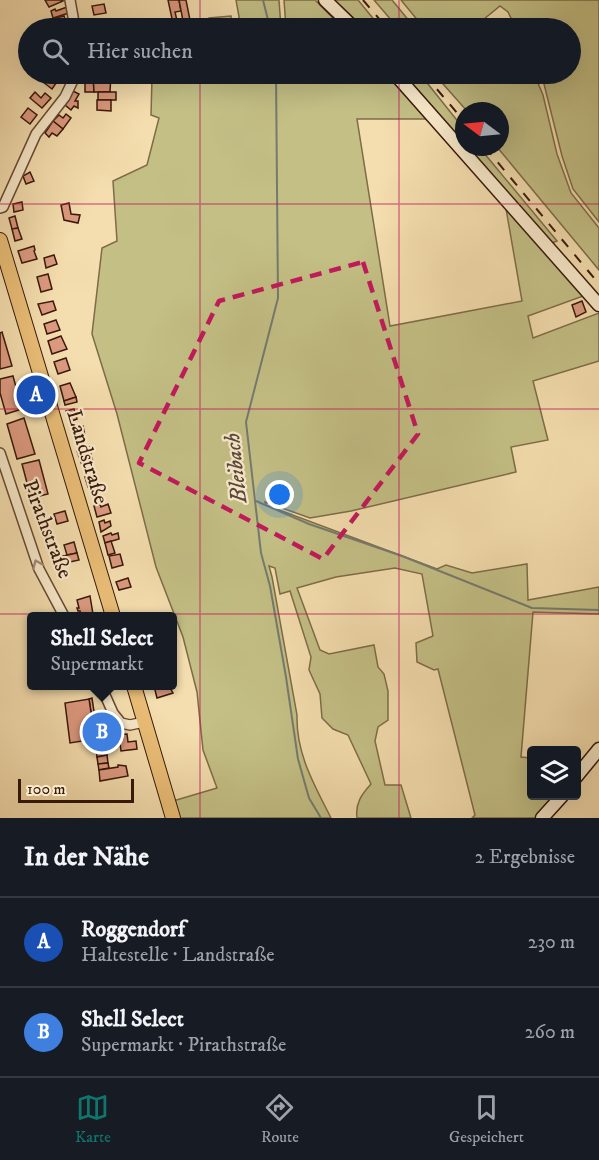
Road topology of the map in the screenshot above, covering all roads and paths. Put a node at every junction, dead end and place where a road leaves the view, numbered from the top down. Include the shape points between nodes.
1 (70, 0) edge
2 (325, 0) edge
3 (73, 18) edge
4 (344, 18) edge
5 (73, 84) edge
6 (404, 84) edge
7 (0, 208) edge
8 (1, 247) edge
9 (599, 305) edge
10 (0, 453) edge
11 (62, 612) edge
12 (112, 612) edge
13 (103, 690) edge
14 (135, 690) edge
15 (144, 722) junction
16 (599, 749) edge
17 (581, 771) edge
18 (557, 800) edge
19 (173, 818) edge
20 (542, 818) edge

1 - 3 street
2 - 4 main road
5 - 7 street via 36,134
6 - 9 main road
8 - 12 main road, Landstraße
11 -> 10 street, Pirathstraße via 39,569
13 - 15 street via 121,723
14 - 15 main road
15 - 19 main road
16 - 17 main road
18 - 20 main road

